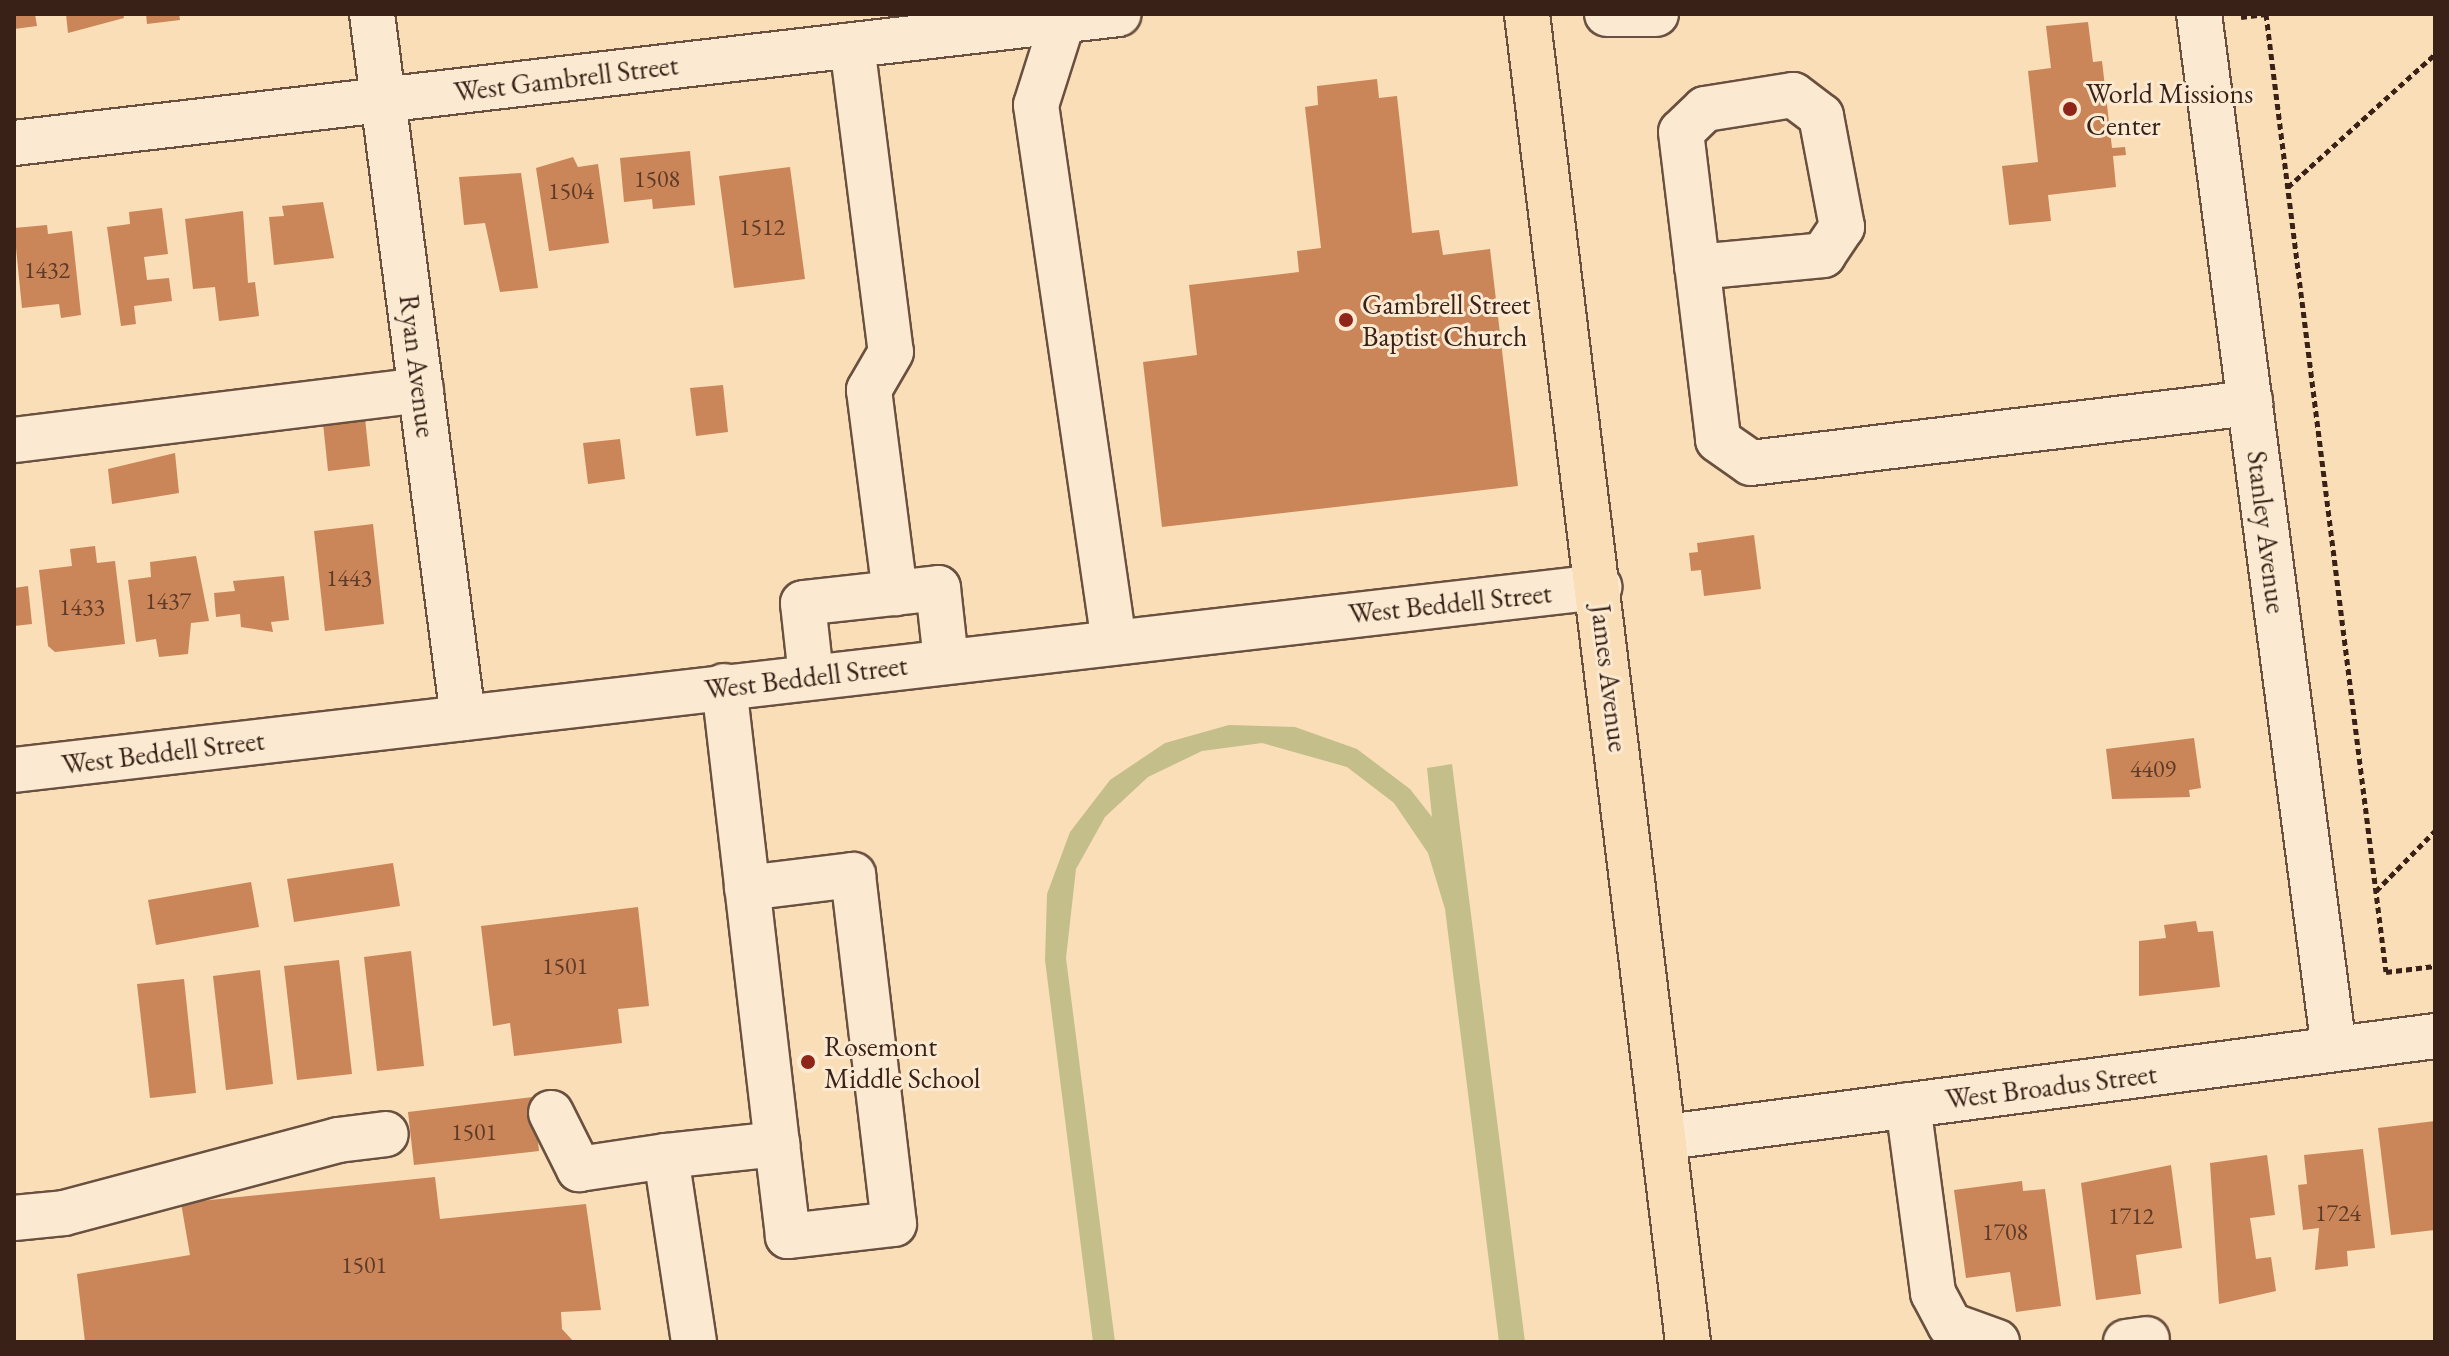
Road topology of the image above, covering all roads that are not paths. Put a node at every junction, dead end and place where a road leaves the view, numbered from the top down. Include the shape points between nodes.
1 (372, 14) edge
2 (1118, 14) edge
3 (1527, 14) edge
4 (1607, 14) edge
5 (1656, 14) edge
6 (2199, 14) edge
7 (1063, 20) junction
8 (852, 45) junction
9 (383, 99) junction
10 (14, 143) edge
11 (1697, 267) junction
12 (421, 390) junction
13 (2250, 403) junction
14 (14, 440) edge
15 (1599, 587) junction
16 (895, 593) junction
17 (1114, 642) junction
18 (946, 661) junction
19 (811, 676) junction
20 (724, 686) junction
21 (463, 718) junction
22 (14, 770) edge
23 (747, 888) junction
24 (2435, 1036) edge
25 (2334, 1049) junction
26 (1908, 1105) junction
27 (551, 1113) dead end
28 (386, 1134) dead end
29 (1667, 1137) junction
30 (777, 1144) junction
31 (666, 1156) junction
32 (14, 1218) edge
33 (694, 1342) edge
34 (1688, 1342) edge
35 (1997, 1342) edge

1 - 9 street, Ryan Avenue
2 - 7 street, West Gambrell Street
3 - 15 main road, James Avenue
4 - 5 street
6 - 13 street, Stanley Avenue
7 - 8 street, West Gambrell Street
7 - 17 street via 1036,105
8 - 9 street, West Gambrell Street
8 - 16 street via 891,352 869,390
9 - 10 street, West Gambrell Street
9 - 12 street, Ryan Avenue
11 - 11 street via 1681,132 1705,109 1793,95 1821,116 1842,227 1823,255
11 - 13 street via 1718,440 1751,463
12 - 14 street
12 - 21 street, Ryan Avenue
13 - 25 street, Stanley Avenue
15 - 17 street, West Beddell Street
15 - 29 main road, James Avenue
16 - 18 street via 938,588
16 - 19 street via 803,603
17 - 18 street, West Beddell Street
18 - 19 street, West Beddell Street
19 - 20 street, West Beddell Street
20 - 21 street, West Beddell Street
20 - 23 street
21 - 22 street, West Beddell Street
23 - 30 street
23 - 30 street via 853,875 894,1224 788,1236
24 - 25 street, West Broadus Street
25 - 26 street, West Broadus Street
26 - 29 street, West Broadus Street
26 - 35 street via 1933,1293 1950,1325
27 - 31 street via 579,1169
28 - 32 street via 338,1140 64,1213
29 - 34 main road, James Avenue
30 - 31 street
31 - 33 street

